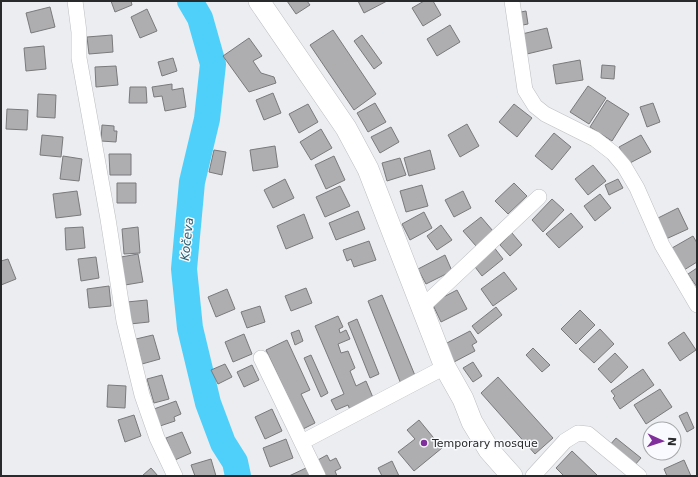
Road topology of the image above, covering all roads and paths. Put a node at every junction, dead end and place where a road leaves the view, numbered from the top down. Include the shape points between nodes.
1 (75, 1) edge
2 (259, 1) edge
3 (512, 1) edge
4 (539, 197) dead end
5 (697, 306) edge
6 (421, 308) junction
7 (261, 358) dead end
8 (445, 367) junction
9 (302, 442) junction
10 (509, 475) edge
11 (175, 476) edge
12 (318, 476) edge
13 (533, 476) edge
14 (639, 476) edge

1 - 11 street via 79,58 124,321 142,395 157,438
2 - 6 main road via 346,128 368,169
3 - 5 street via 525,90 534,106 595,139 613,153 624,166 637,188 662,245
4 - 6 street
6 - 8 main road
7 - 9 street
8 - 9 street
8 - 10 main road via 472,422 489,450
9 - 12 street
13 - 14 street via 565,441 578,433 588,434

